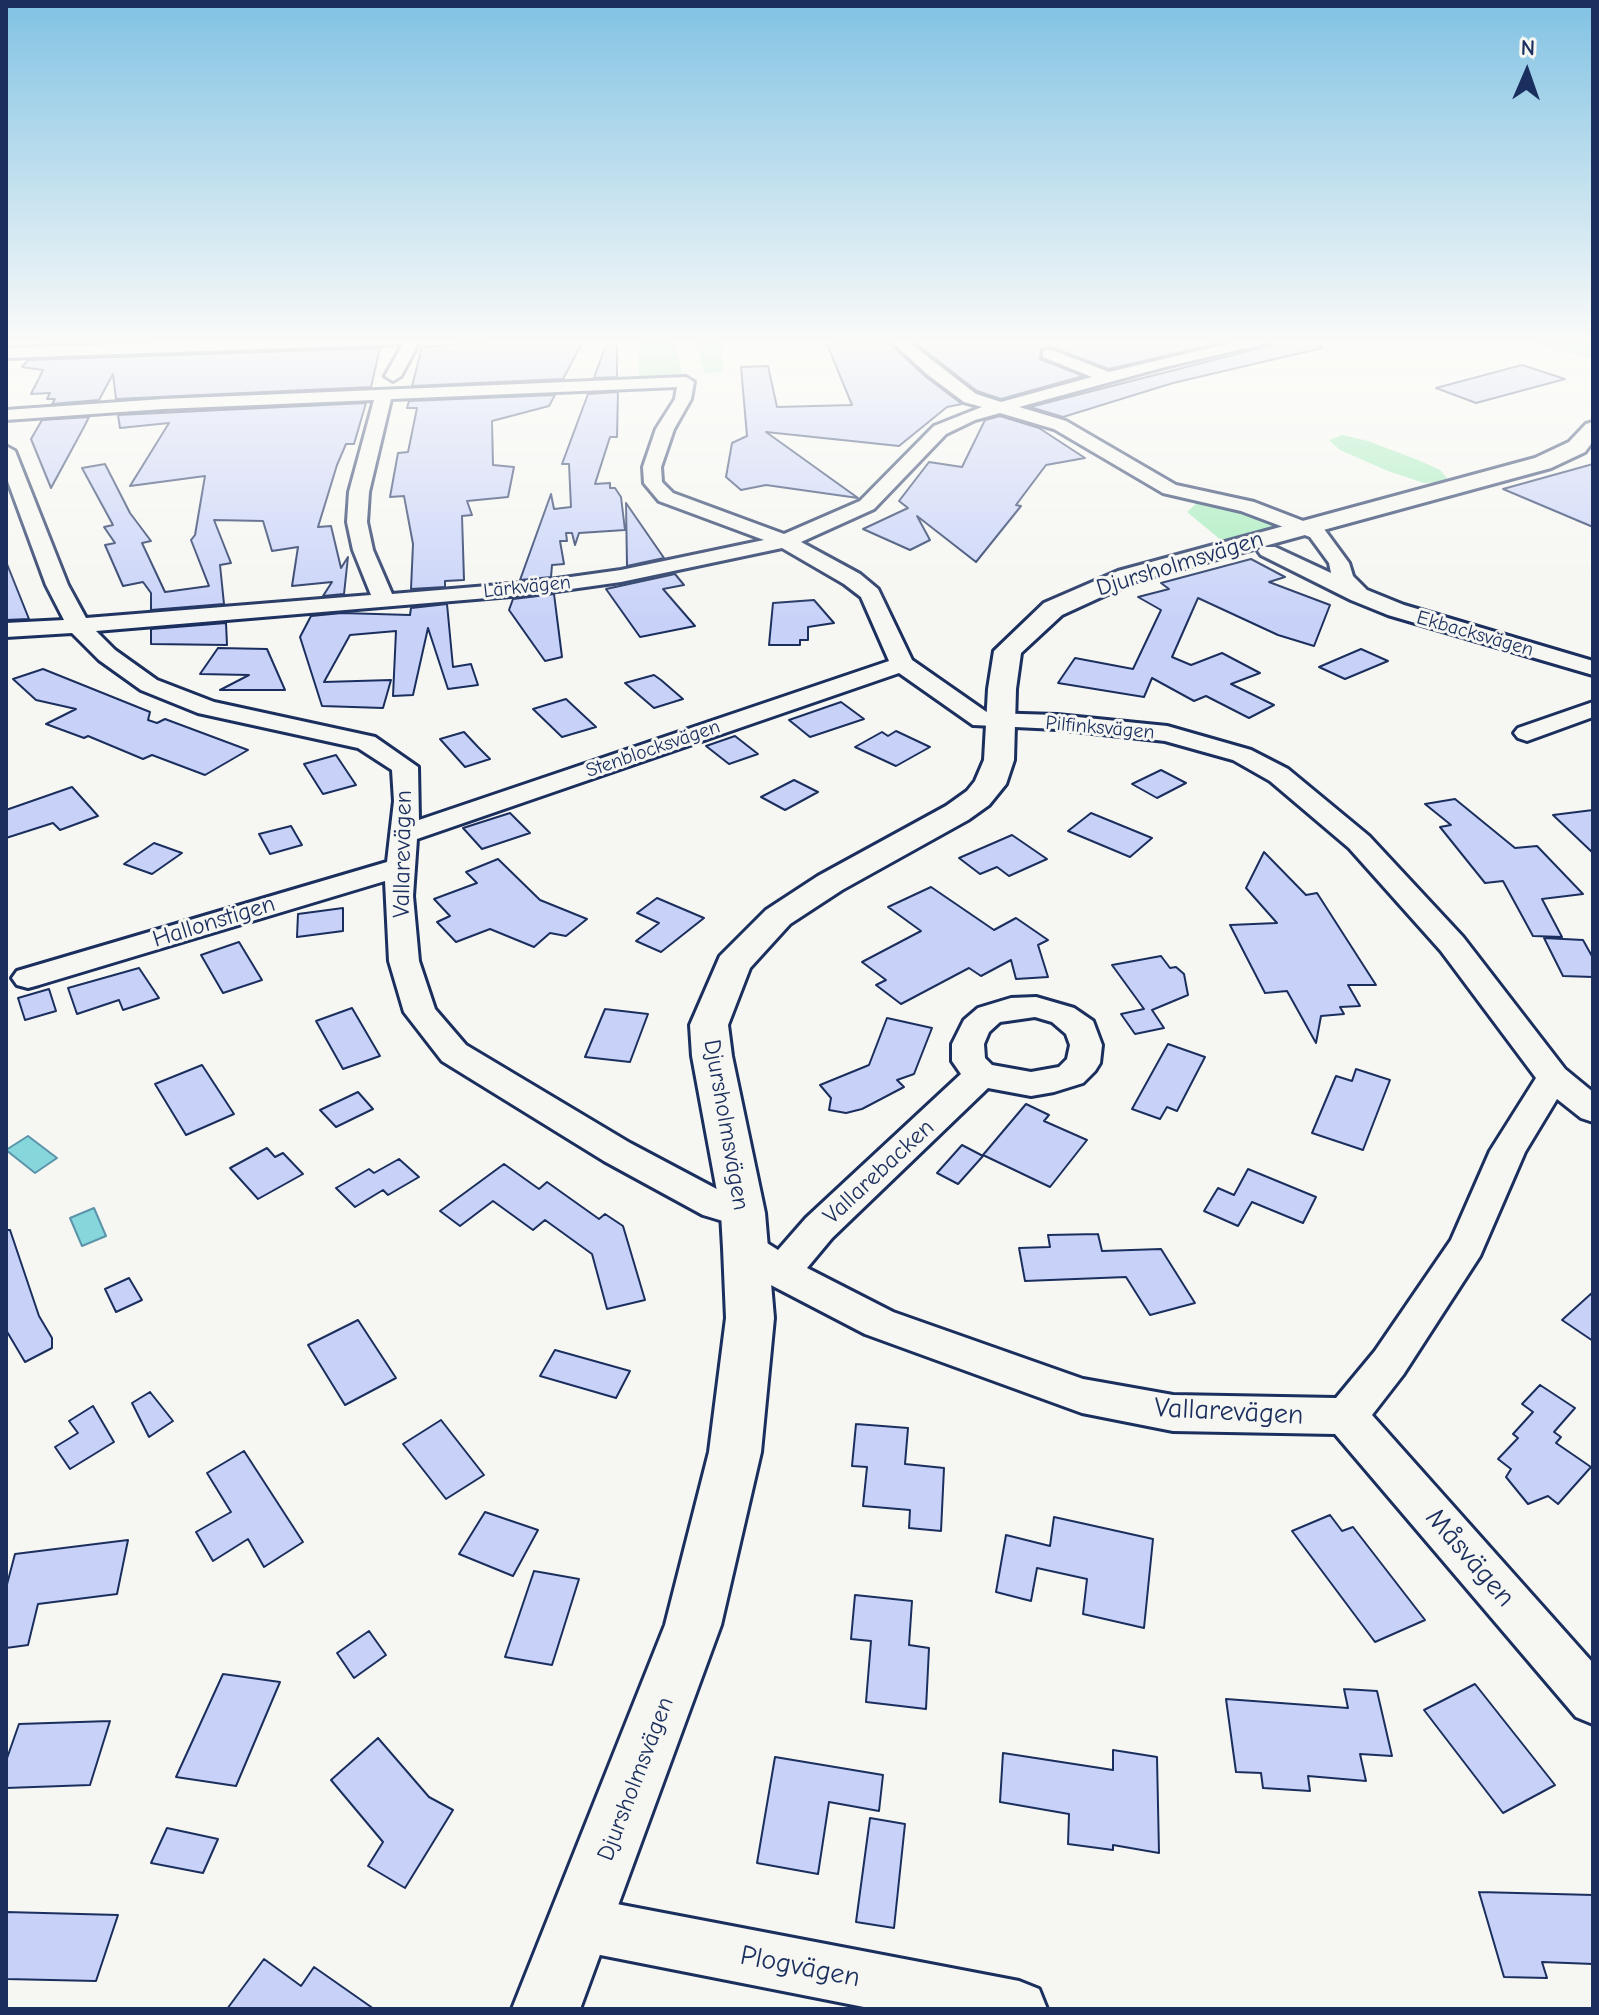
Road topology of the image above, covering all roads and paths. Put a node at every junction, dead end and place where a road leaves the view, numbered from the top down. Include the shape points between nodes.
1 (374, 433) edge
2 (664, 433) edge
3 (937, 433) edge
4 (1074, 433) edge
5 (1589, 433) edge
6 (6, 451) edge
7 (1307, 528) junction
8 (785, 541) junction
9 (1268, 551) dead end
10 (1359, 595) junction
11 (383, 599) junction
12 (79, 627) junction
13 (6, 630) edge
14 (902, 664) junction
15 (1593, 668) edge
16 (1593, 709) edge
17 (1002, 722) junction
18 (1527, 733) dead end
19 (404, 834) junction
20 (400, 867) junction
21 (28, 978) dead end
22 (981, 1075) dead end
23 (1553, 1077) junction
24 (1593, 1110) edge
25 (744, 1230) junction
26 (781, 1272) junction
27 (1346, 1416) junction
28 (1593, 1700) edge
29 (580, 1924) junction
30 (546, 2009) edge
31 (1019, 2009) edge

1 - 11 street via 357,522
2 - 8 street via 652,467 657,490 686,506
3 - 8 street, Lärkvägen via 867,505
4 - 7 street via 1170,489 1247,506
5 - 7 street, Djursholmsvägen via 1577,447 1543,463
6 - 12 street, Vallarevägen via 49,566
7 - 10 street via 1317,533
7 - 17 street, Djursholmsvägen via 1127,576 1053,609 1008,651
8 - 11 street, Lärkvägen via 711,560 584,581
8 - 14 street via 870,594
9 - 10 street, Ekbacksvägen
10 - 15 street, Ekbacksvägen
11 - 12 street, Lärkvägen
12 - 13 street, Lärkvägen
12 - 19 street, Vallarevägen via 98,648 149,685 207,708 366,742 405,767
14 - 17 street, Pilfinksvägen via 982,720
14 - 19 street, Stenblocksvägen
16 - 18 street
17 - 23 street, Pilfinksvägen via 1167,734 1242,755 1279,775 1359,842 1452,944
17 - 25 street, Djursholmsvägen via 999,760 978,798 778,917 733,964 709,1025
19 - 20 street, Vallarevägen
20 - 21 street, Hallonstigen
20 - 25 street, Vallarevägen via 404,961 420,1012 454,1053 716,1205
22 - 26 street, Vallarebacken via 819,1228
23 - 24 street, Pilfinksvägen
23 - 27 street via 1508,1151 1467,1246 1389,1363
25 - 26 street, Vallarevägen
25 - 29 street, Djursholmsvägen via 750,1318 735,1452 714,1548 693,1625
26 - 27 street, Vallarevägen via 879,1323 1082,1396 1173,1413
27 - 28 street, Måsvägen
29 - 30 street, Djursholmsvägen
29 - 31 street, Plogvägen

